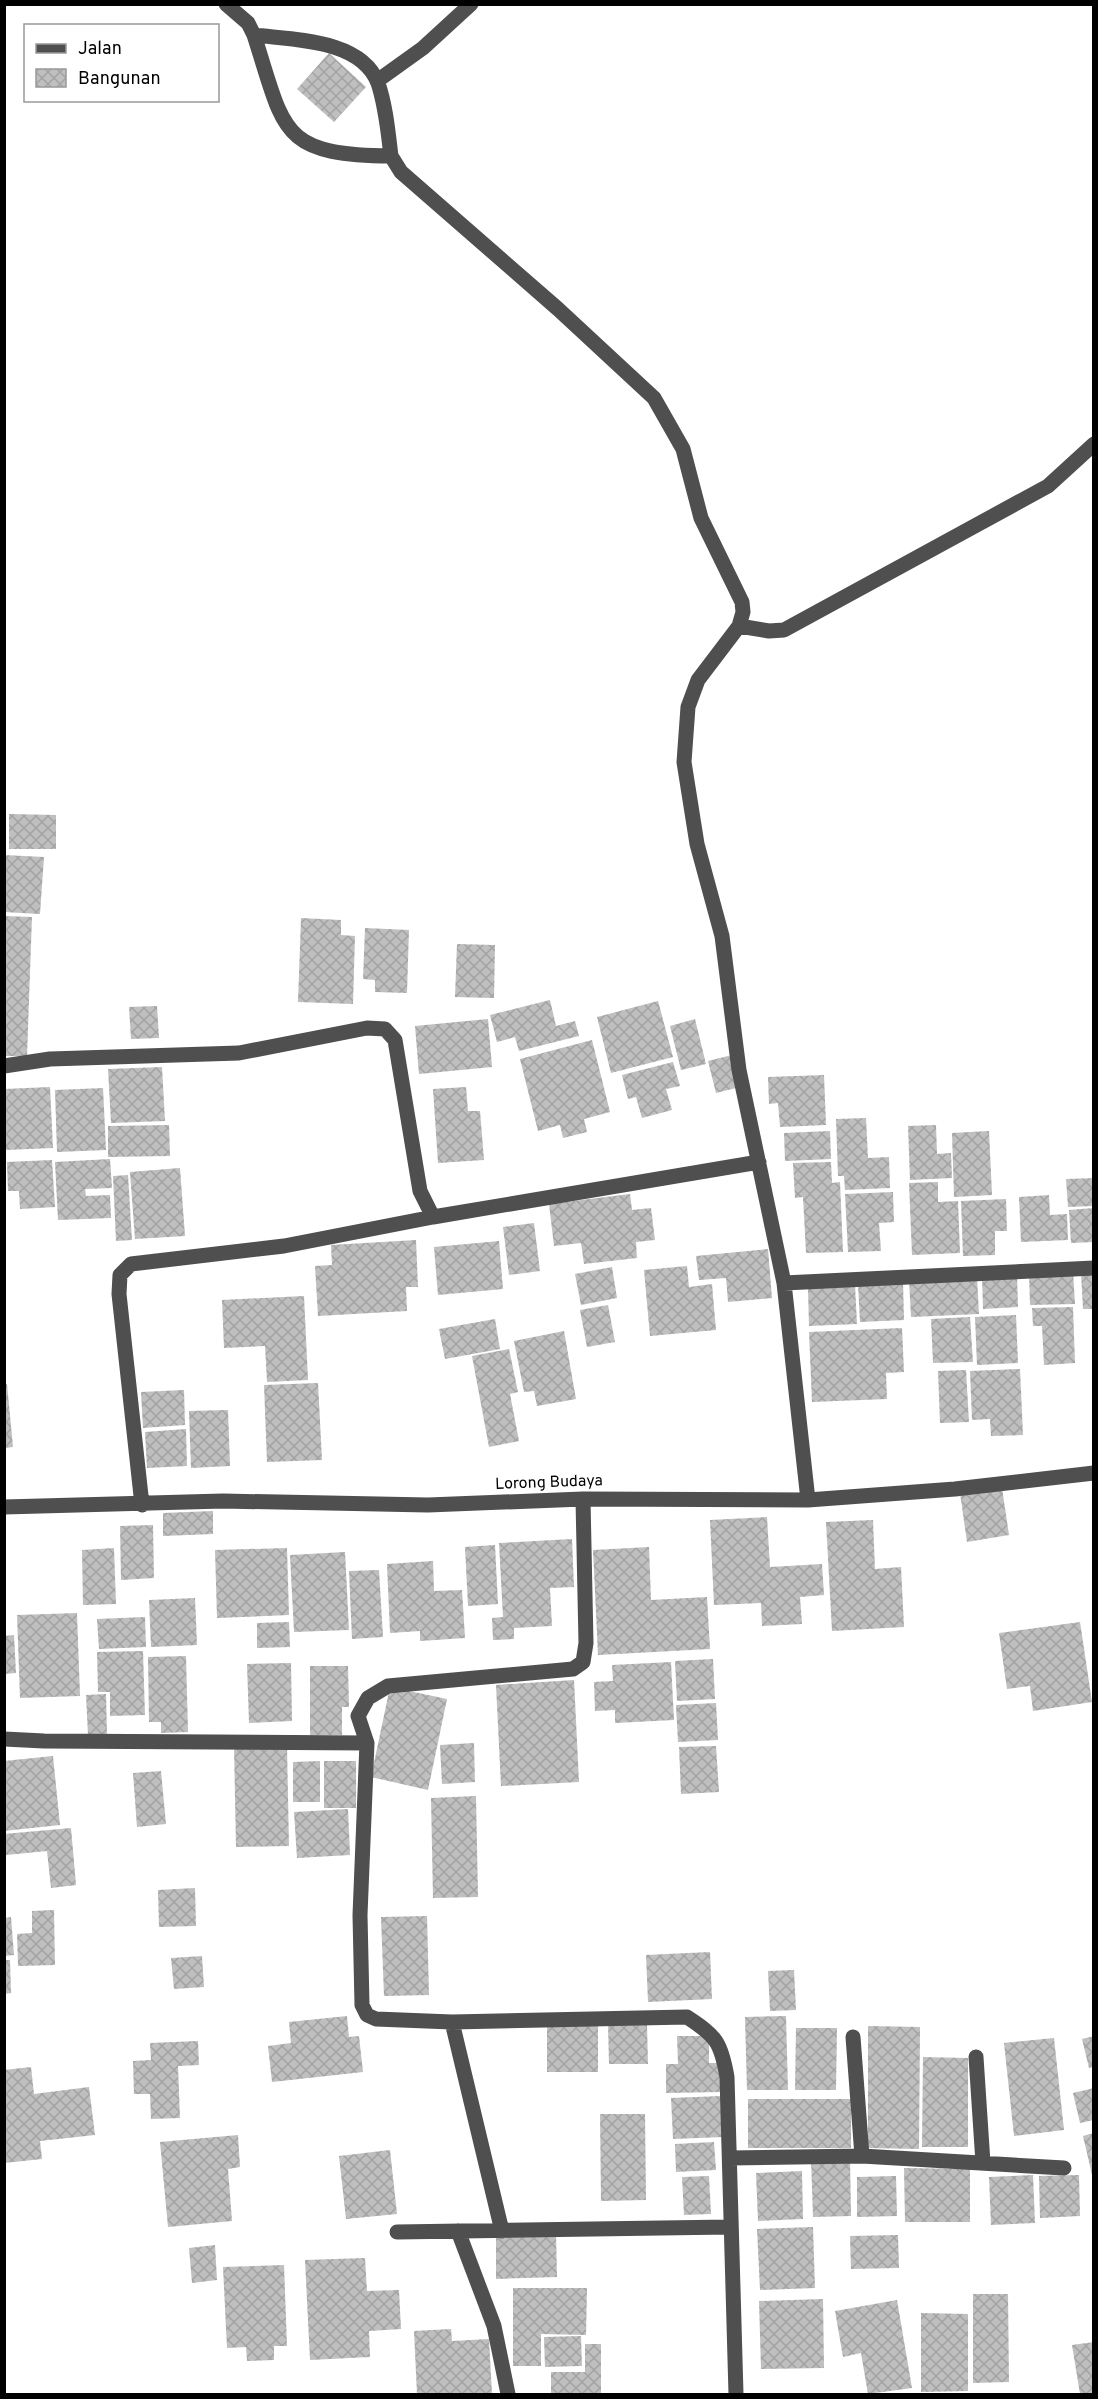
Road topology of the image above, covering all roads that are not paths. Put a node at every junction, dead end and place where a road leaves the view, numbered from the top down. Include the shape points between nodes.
1 (226, 4) edge
2 (471, 4) edge
3 (255, 35) junction
4 (377, 81) junction
5 (391, 156) junction
6 (1094, 444) edge
7 (739, 626) junction
8 (4, 1066) edge
9 (759, 1162) junction
10 (433, 1217) junction
11 (1094, 1268) edge
12 (784, 1283) junction
13 (1094, 1473) edge
14 (583, 1499) junction
15 (808, 1500) junction
16 (142, 1505) junction
17 (4, 1507) edge
18 (4, 1739) edge
19 (367, 1743) junction
20 (452, 2022) junction
21 (853, 2037) dead end
22 (976, 2058) dead end
23 (862, 2156) junction
24 (730, 2158) junction
25 (983, 2163) junction
26 (1064, 2168) dead end
27 (729, 2227) junction
28 (458, 2231) junction
29 (502, 2231) junction
30 (397, 2232) dead end
31 (508, 2394) edge
32 (736, 2394) edge

1 - 3 street via 248,23
2 - 4 street via 423,48
3 - 4 street via 335,47 366,65
3 - 5 street via 281,118 292,133 319,149 359,156
4 - 5 street
5 - 7 street via 401,172 654,398 683,449 701,518 737,589 743,612
6 - 7 street via 1048,486 784,630
7 - 9 street via 698,680 688,707 684,762 697,844 722,936 739,1070
8 - 10 street via 50,1059 239,1053 367,1028 385,1029 395,1040 420,1191
9 - 10 street
9 - 12 street
10 - 16 street via 284,1246 131,1264 123,1269 119,1294
11 - 12 street
12 - 15 street
13 - 15 street, Lorong Budaya
14 - 15 street, Lorong Budaya
14 - 16 street, Lorong Budaya via 428,1505 223,1501
14 - 19 street via 583,1662 573,1669 388,1686 368,1698 358,1716
16 - 17 street, Lorong Budaya
18 - 19 street
19 - 20 street via 360,1915 362,2005 367,2015 376,2019
20 - 24 street via 687,2017 712,2034 723,2054
20 - 29 street
21 - 23 street
22 - 25 street
23 - 24 street
23 - 25 street
24 - 27 street
25 - 26 street
27 - 29 street
27 - 32 street
28 - 29 street
28 - 30 street
28 - 31 street via 494,2326

